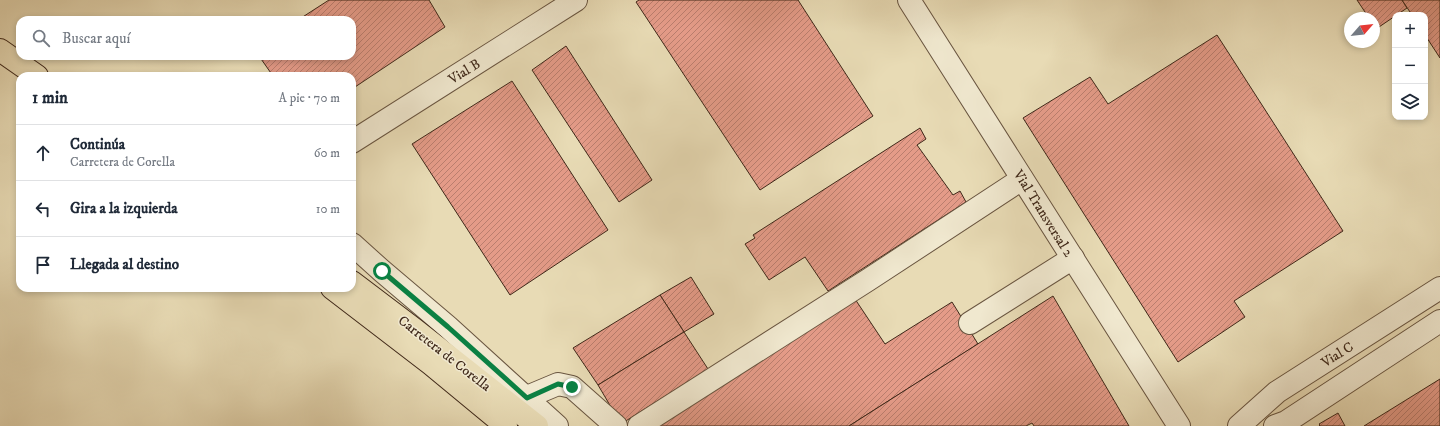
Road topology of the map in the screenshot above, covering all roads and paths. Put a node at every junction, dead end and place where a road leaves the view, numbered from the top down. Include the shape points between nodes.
1 (576, 0) edge
2 (909, 0) edge
3 (0, 50) edge
4 (0, 65) edge
5 (31, 72) edge
6 (16, 75) edge
7 (356, 139) edge
8 (1022, 179) junction
9 (356, 248) edge
10 (1073, 258) junction
11 (358, 287) edge
12 (1440, 288) edge
13 (337, 292) edge
14 (1440, 321) edge
15 (970, 323) dead end
16 (527, 398) junction
17 (547, 423) edge
18 (506, 426) edge
19 (616, 426) edge
20 (639, 426) edge
21 (1180, 426) edge
22 (1239, 426) edge
23 (1275, 426) edge

1 - 7 street, Vial B
2 - 8 street, Vial Transversal 2
3 - 5 main road
4 - 6 main road
8 - 10 street, Vial Transversal 2
8 - 20 street
9 - 16 street, Carretera de Corella
10 - 15 street
10 - 21 street, Vial Transversal 2
11 - 17 main road, Carretera de Corella
12 - 22 street, Vial C via 1277,392
13 - 18 main road, Carretera de Corella
14 - 23 street, Vial C via 1286,422
16 - 17 street, Carretera de Corella
16 - 19 street via 558,384 572,387

